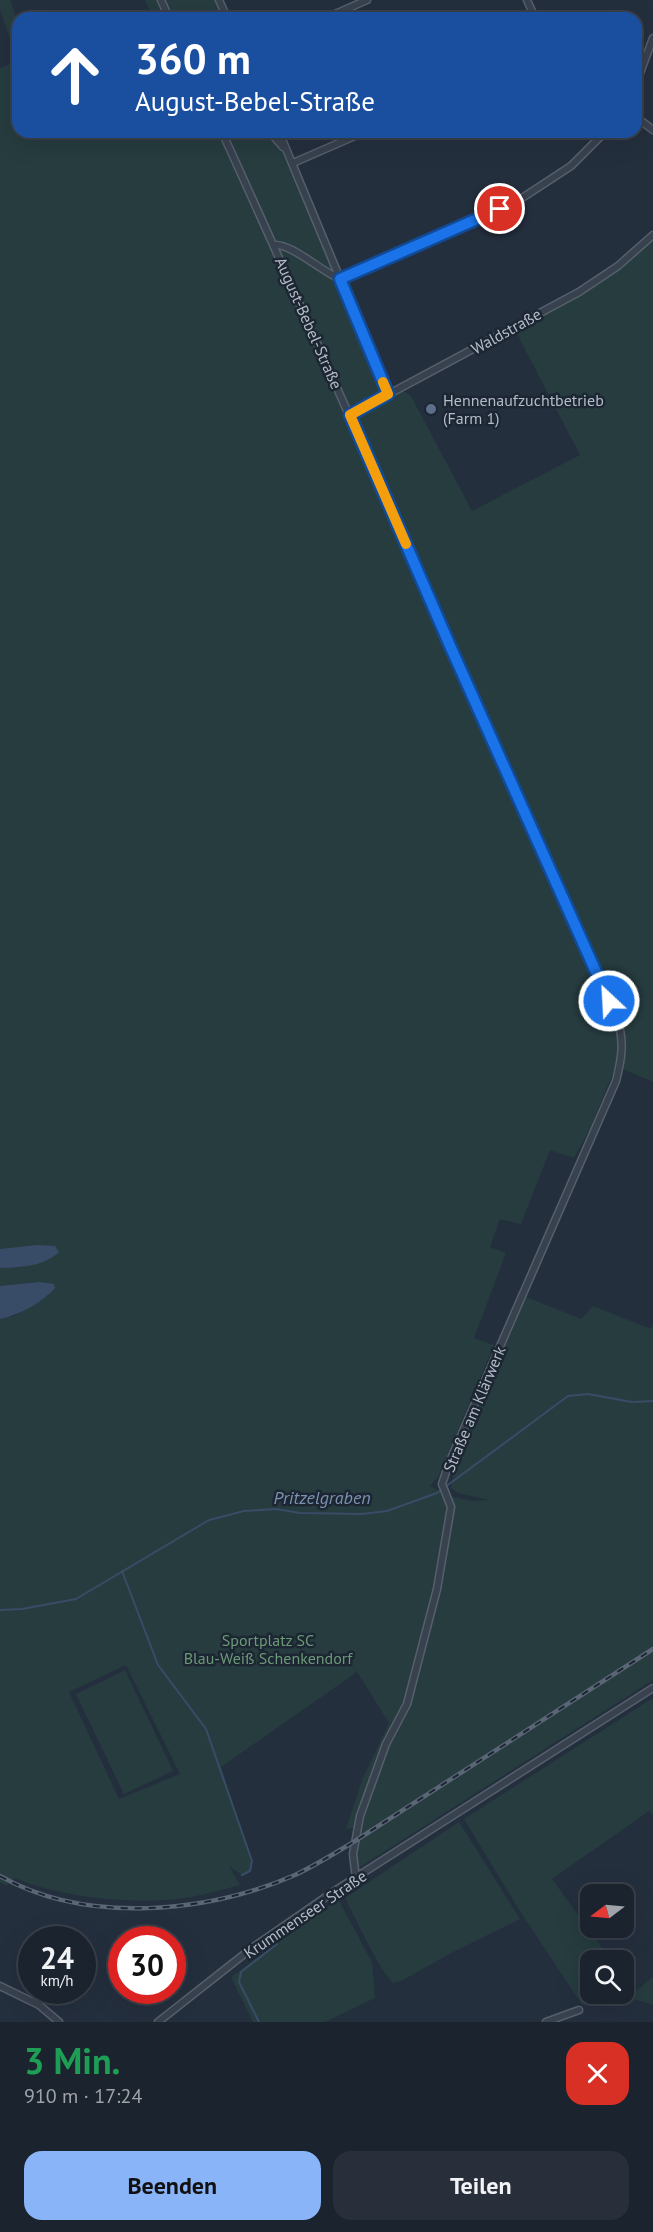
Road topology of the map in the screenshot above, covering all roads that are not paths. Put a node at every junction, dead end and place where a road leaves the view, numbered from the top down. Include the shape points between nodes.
1 (367, 0) edge
2 (340, 12) edge
3 (653, 38) edge
4 (642, 68) edge
5 (225, 138) edge
6 (275, 138) edge
7 (282, 138) edge
8 (350, 138) edge
9 (599, 138) edge
10 (288, 152) junction
11 (293, 163) junction
12 (653, 235) edge
13 (274, 245) junction
14 (340, 279) junction
15 (388, 394) junction
16 (350, 415) junction
17 (623, 1053) joint
18 (653, 1688) edge
19 (356, 1879) junction
20 (0, 1986) edge
21 (579, 2010) dead end
22 (59, 2022) edge
23 (158, 2022) edge
24 (546, 2022) edge

1 - 2 street
3 - 4 street
5 - 13 street, August-Bebel-Straße
6 - 10 street
7 - 10 street
8 - 11 street
9 - 14 street via 572,166 519,200
10 - 11 street
11 - 14 street
12 - 15 street, Waldstraße via 618,266 579,292
13 - 14 street via 290,249
13 - 16 street, August-Bebel-Straße
14 - 15 street
15 - 16 street, Waldstraße
16 - 17 street, August-Bebel-Straße via 618,1020
17 - 19 street, Straße am Klärwerk via 616,1081 449,1463 444,1489 451,1508 437,1589 407,1704 386,1744 360,1815 352,1854
18 - 19 street, Krummenseer Straße
19 - 23 street, Krummenseer Straße via 252,1948
20 - 22 street via 39,2006
21 - 24 street

